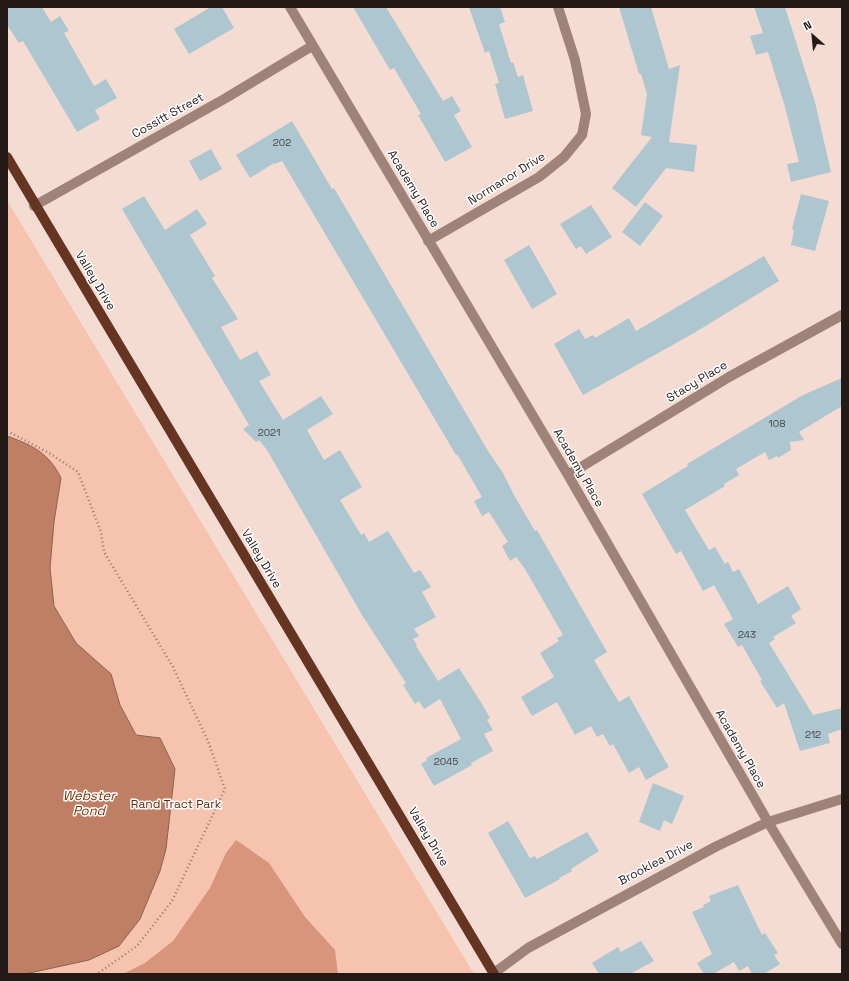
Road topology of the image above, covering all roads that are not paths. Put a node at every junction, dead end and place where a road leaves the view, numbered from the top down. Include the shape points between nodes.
1 (290, 7) edge
2 (558, 7) edge
3 (312, 46) junction
4 (7, 158) edge
5 (34, 206) junction
6 (428, 241) junction
7 (842, 315) edge
8 (568, 475) junction
9 (842, 799) edge
10 (768, 822) junction
11 (842, 944) edge
12 (494, 973) edge

1 - 3 street, Academy Place
2 - 6 street, Normanor Drive via 575,60 586,114 582,135 564,157 539,177
3 - 5 street, Cossitt Street via 226,98
3 - 6 street, Academy Place
4 - 5 main road, Valley Drive
5 - 12 main road, Valley Drive
6 - 8 street, Academy Place
7 - 8 street, Stacy Place via 729,377
8 - 10 street, Academy Place
9 - 10 street, Brooklea Drive
10 - 11 street, Academy Place
10 - 12 street, Brooklea Drive via 717,846 528,948

